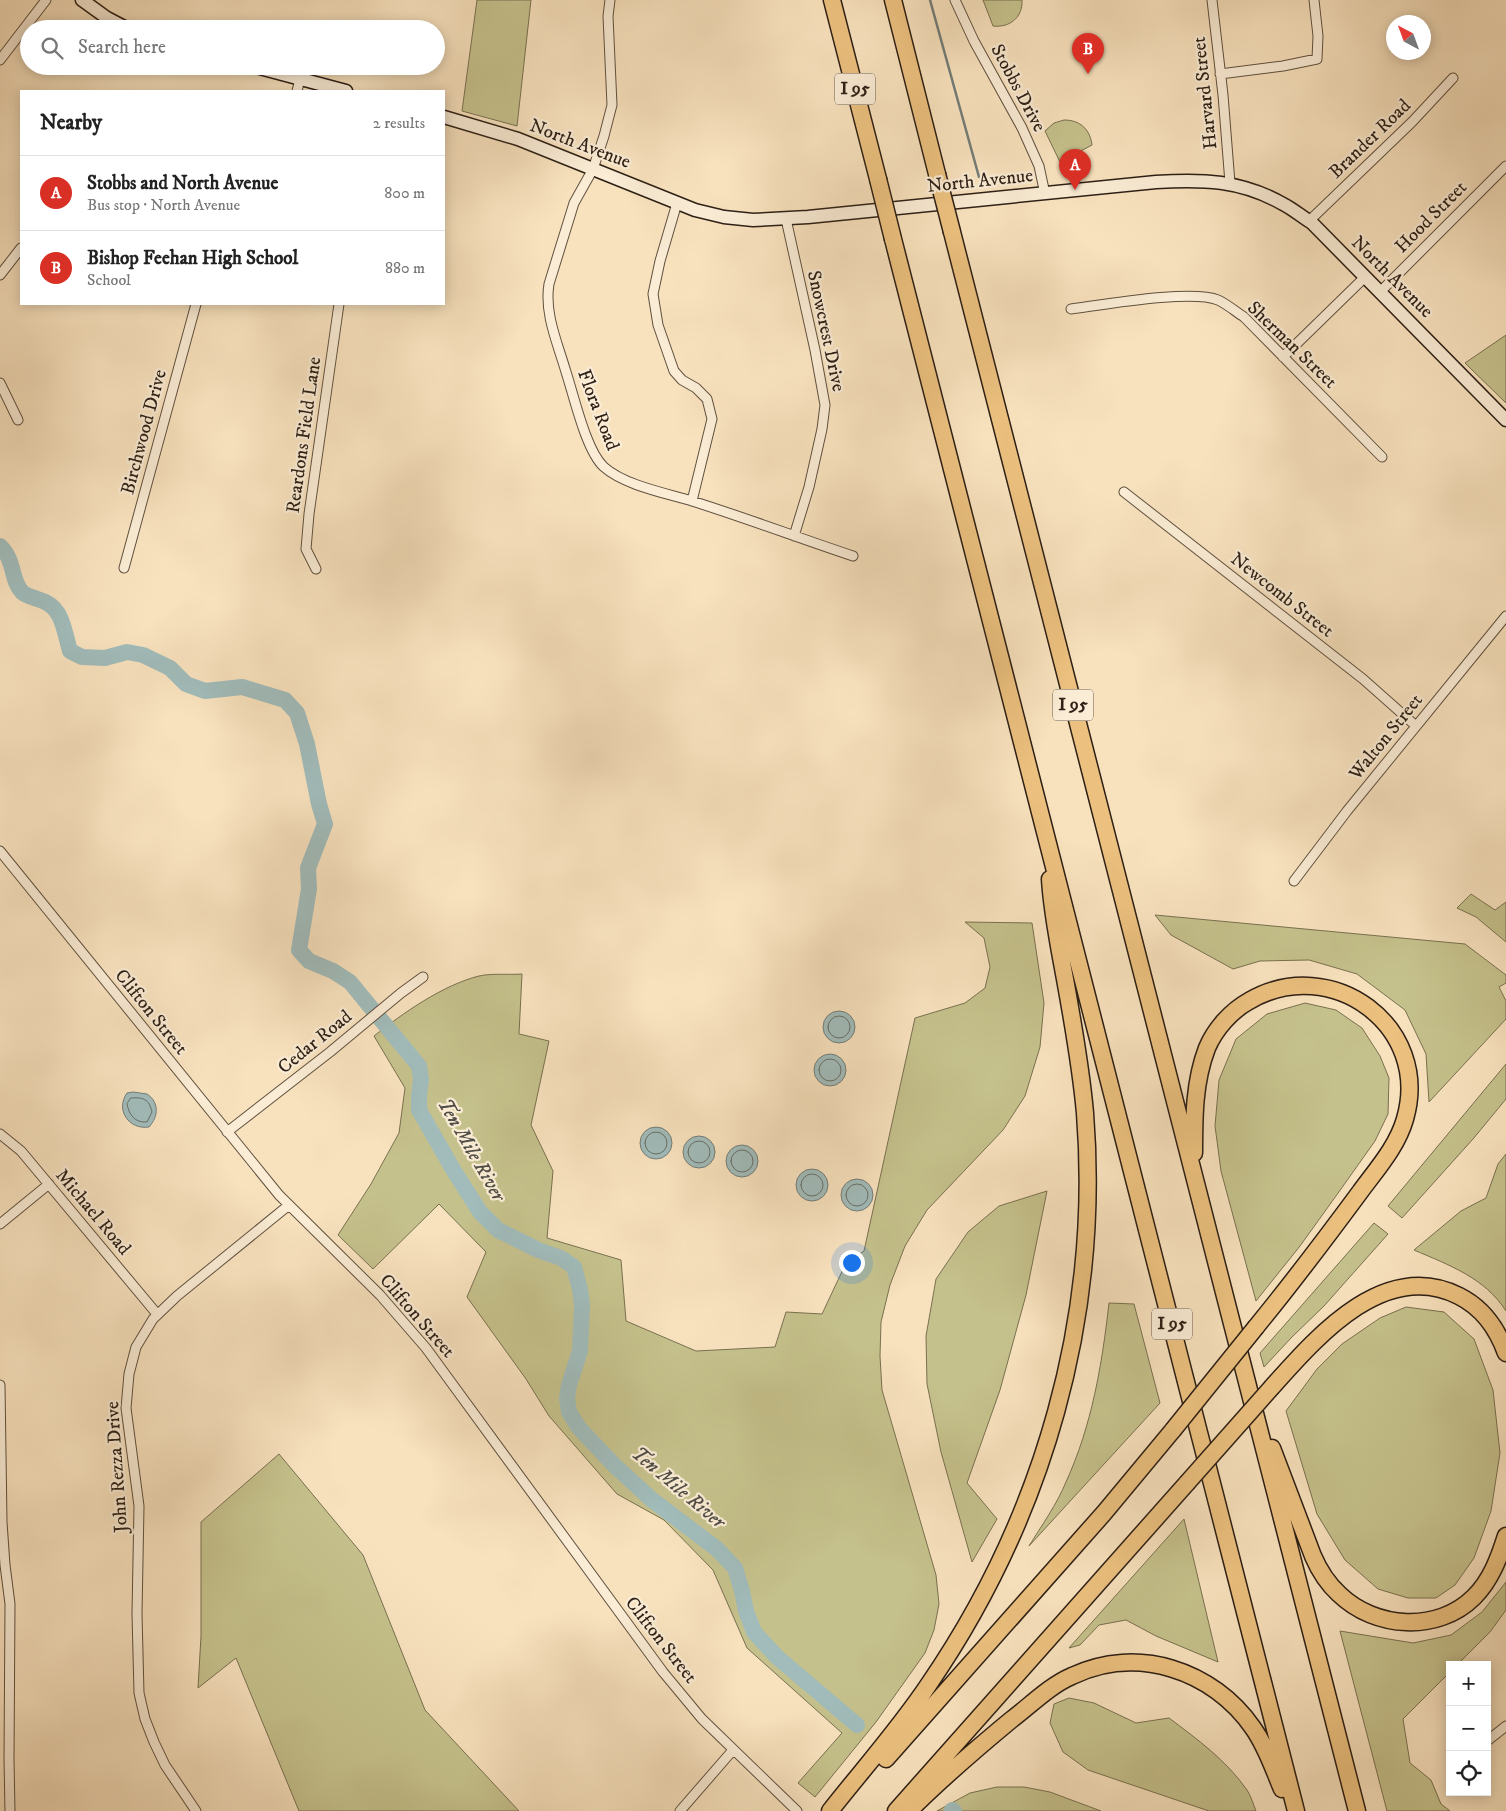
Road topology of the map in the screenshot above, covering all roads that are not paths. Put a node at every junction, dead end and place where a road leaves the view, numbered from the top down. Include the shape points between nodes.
1 (46, 0) edge
2 (82, 0) edge
3 (610, 0) edge
4 (832, 0) edge
5 (892, 0) edge
6 (955, 0) edge
7 (1212, 0) edge
8 (1314, 0) edge
9 (31, 20) edge
10 (111, 20) edge
11 (20, 34) edge
12 (0, 60) edge
13 (1220, 74) junction
14 (274, 75) edge
15 (1453, 78) dead end
16 (299, 85) edge
17 (338, 90) edge
18 (445, 117) edge
19 (1506, 166) edge
20 (593, 169) junction
21 (1230, 183) junction
22 (1045, 194) junction
23 (677, 203) junction
24 (786, 219) junction
25 (1308, 222) junction
26 (20, 249) edge
27 (0, 275) edge
28 (1365, 277) junction
29 (1380, 292) junction
30 (196, 305) edge
31 (340, 305) edge
32 (1071, 309) dead end
33 (1283, 357) junction
34 (0, 383) edge
35 (18, 420) dead end
36 (1506, 420) edge
37 (1382, 457) dead end
38 (1124, 492) dead end
39 (692, 501) junction
40 (794, 536) junction
41 (853, 556) dead end
42 (124, 568) dead end
43 (316, 568) dead end
44 (1506, 616) edge
45 (1416, 726) junction
46 (1047, 837) junction
47 (0, 851) edge
48 (1294, 881) dead end
49 (423, 977) dead end
50 (227, 1132) junction
51 (0, 1134) edge
52 (1194, 1177) junction
53 (49, 1184) junction
54 (289, 1205) junction
55 (0, 1224) edge
56 (158, 1314) junction
57 (1506, 1353) edge
58 (0, 1385) edge
59 (1254, 1412) junction
60 (1, 1431) edge
61 (1506, 1536) edge
62 (1506, 1726) edge
63 (1491, 1739) edge
64 (733, 1750) junction
65 (836, 1809) edge
66 (10, 1811) edge
67 (196, 1811) edge
68 (680, 1811) edge
69 (797, 1811) edge
70 (896, 1811) edge
71 (909, 1811) edge
72 (1292, 1811) edge
73 (1296, 1811) edge
74 (1357, 1811) edge

1 - 9 street
2 - 10 main road
3 - 20 street, Flora Road via 612,105
4 - 46 highway, I 95, bridge
5 - 52 highway, I 95, bridge
6 - 22 street, Stobbs Drive via 1022,128 1039,166
7 - 13 street, Harvard Street
8 - 13 street via 1317,59
11 - 12 street
13 - 21 street, Harvard Street
14 - 16 main road
15 - 25 street, Brander Road
16 - 17 main road
18 - 20 main road, North Avenue via 518,139
19 - 29 street, Hood Street
20 - 23 main road, North Avenue
20 - 39 street, Flora Road via 574,203 549,284 547,298 555,336 583,426 603,467 632,483
21 - 22 main road, North Avenue via 1182,180
21 - 25 main road, North Avenue via 1283,204
22 - 24 main road, North Avenue
23 - 24 main road, North Avenue via 724,216 753,220
23 - 39 street via 653,294 658,324 674,370 707,399 712,419
24 - 40 street, Snowcrest Drive via 825,405 809,487
25 - 28 main road, North Avenue
26 - 27 street
28 - 29 main road, North Avenue
28 - 33 street
29 - 36 main road, North Avenue
30 - 42 street, Birchwood Drive
31 - 43 street, Reardons Field Lane via 309,514 306,549
32 - 33 street, Sherman Street via 1156,299 1194,297 1218,300 1244,317
33 - 37 street, Sherman Street
34 - 35 street
38 - 45 street, Newcomb Street via 1363,679
39 - 40 street, Flora Road
40 - 41 street, Flora Road
44 - 45 street, Walton Street
45 - 48 street, Walton Street
46 - 65 highway via 1051,906 1078,1059 1087,1147 1083,1273 1066,1380 1034,1484 982,1598 929,1684
46 - 73 highway, I 95
47 - 50 street, Clifton Street
49 - 50 street, Cedar Road
50 - 54 street, Clifton Street
51 - 53 street, Michael Road via 21,1151
52 - 59 highway, I 95
52 - 65 highway, bridge via 1194,1112 1200,1070 1213,1036 1236,1010 1278,988 1316,985 1352,996 1382,1018 1396,1038 1408,1073 1407,1111 1401,1132 1390,1151 1173,1430 1083,1536
53 - 55 street
53 - 56 street, Michael Road
54 - 56 street, John Rezza Drive
54 - 64 street, Clifton Street via 380,1295 422,1342 657,1665
56 - 67 street, John Rezza Drive via 136,1347 129,1374 126,1408 140,1506 139,1692 145,1719 165,1765
57 - 70 highway, bridge via 1492,1323 1481,1311 1455,1294 1438,1289 1422,1286 1390,1291 1339,1318 1272,1387
58 - 60 street
59 - 61 highway via 1278,1461 1317,1565 1339,1594 1364,1611 1411,1622 1434,1620 1455,1611 1473,1598 1487,1581
59 - 74 highway, I 95
60 - 66 street via 2,1522 10,1604
62 - 63 street
64 - 68 street
64 - 69 street, Clifton Street
71 - 72 highway via 1048,1690 1084,1671 1123,1663 1150,1664 1176,1670 1221,1693 1246,1718 1259,1737

